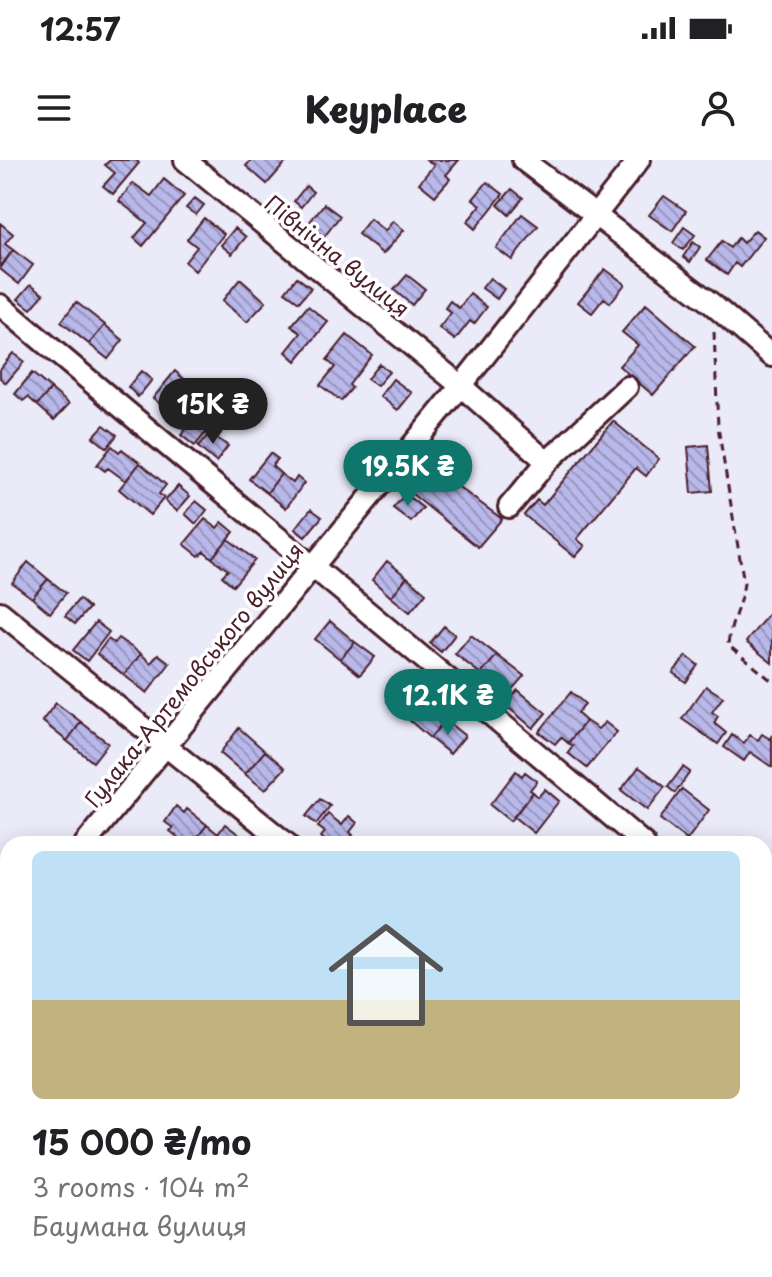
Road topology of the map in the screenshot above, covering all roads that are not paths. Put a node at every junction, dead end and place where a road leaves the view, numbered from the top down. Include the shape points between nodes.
1 (185, 160) edge
2 (523, 160) edge
3 (639, 160) edge
4 (595, 216) junction
5 (0, 305) edge
6 (772, 356) edge
7 (461, 386) junction
8 (627, 387) dead end
9 (547, 462) junction
10 (509, 507) dead end
11 (312, 565) junction
12 (0, 612) edge
13 (167, 745) junction
14 (92, 836) edge
15 (277, 836) edge
16 (634, 836) edge

1 - 7 street, Північна вулиця
2 - 4 street
3 - 4 street, Гулака-Артемовського вулиця
4 - 6 street
4 - 7 street, Гулака-Артемовського вулиця
5 - 11 street
7 - 9 street, Північна вулиця
7 - 11 street, Гулака-Артемовського вулиця
8 - 9 street
9 - 10 street
11 - 13 street, Гулака-Артемовського вулиця
11 - 16 street
12 - 13 street
13 - 14 street, Гулака-Артемовського вулиця
13 - 15 street

